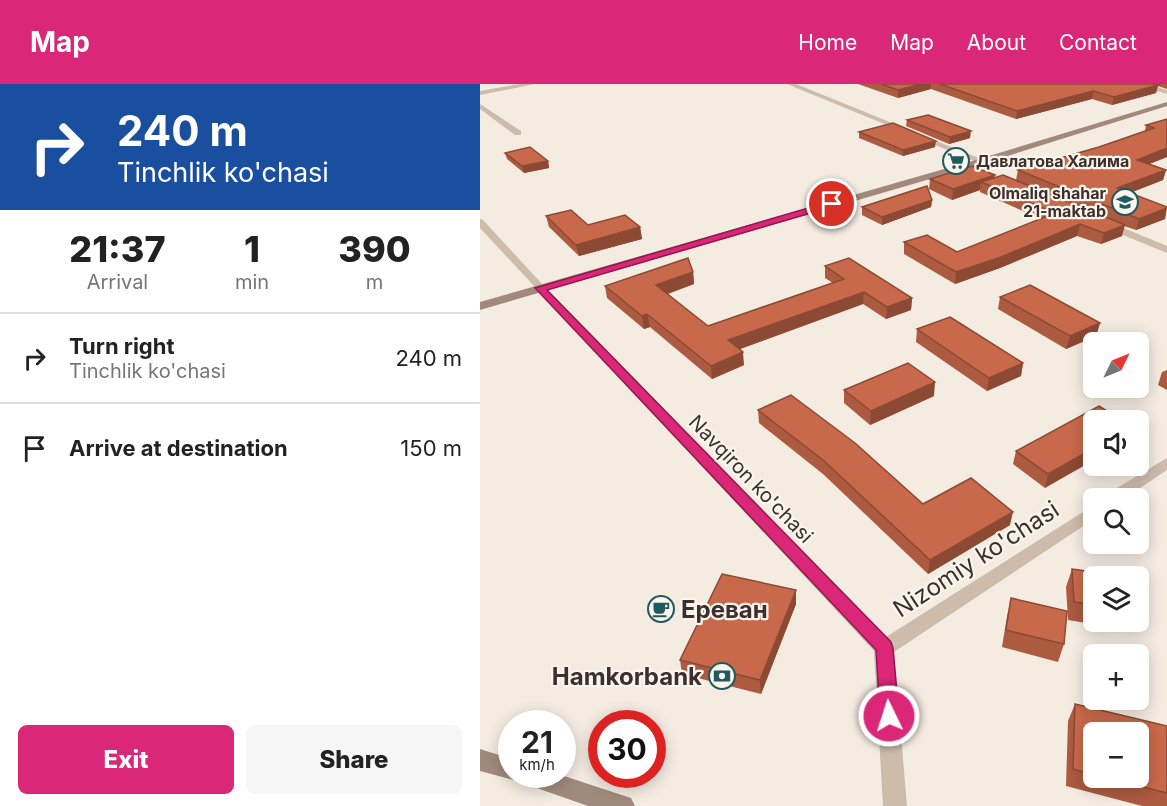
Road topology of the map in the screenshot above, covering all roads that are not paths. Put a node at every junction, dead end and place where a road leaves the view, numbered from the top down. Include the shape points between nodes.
1 (532, 84) edge
2 (790, 84) edge
3 (1138, 84) edge
4 (1167, 92) edge
5 (480, 93) edge
6 (1167, 104) edge
7 (480, 106) edge
8 (518, 133) dead end
9 (982, 161) junction
10 (967, 165) junction
11 (988, 174) edge
12 (1093, 219) edge
13 (480, 222) edge
14 (1167, 250) edge
15 (540, 288) junction
16 (480, 306) edge
17 (1167, 463) edge
18 (1128, 488) edge
19 (1083, 518) edge
20 (885, 648) junction
21 (480, 760) edge
22 (498, 766) edge
23 (566, 788) edge
24 (622, 806) edge
25 (895, 806) edge

1 - 5 street
2 - 9 street
3 - 4 street
6 - 9 main road
7 - 8 street
9 - 10 main road
10 - 11 street
10 - 15 main road
12 - 14 street
13 - 15 street, Navqiron ko'chasi
15 - 16 main road
15 - 20 street, Navqiron ko'chasi
17 - 18 street
19 - 20 street, Nizomiy ko'chasi
20 - 25 street
21 - 22 main road
23 - 24 main road

